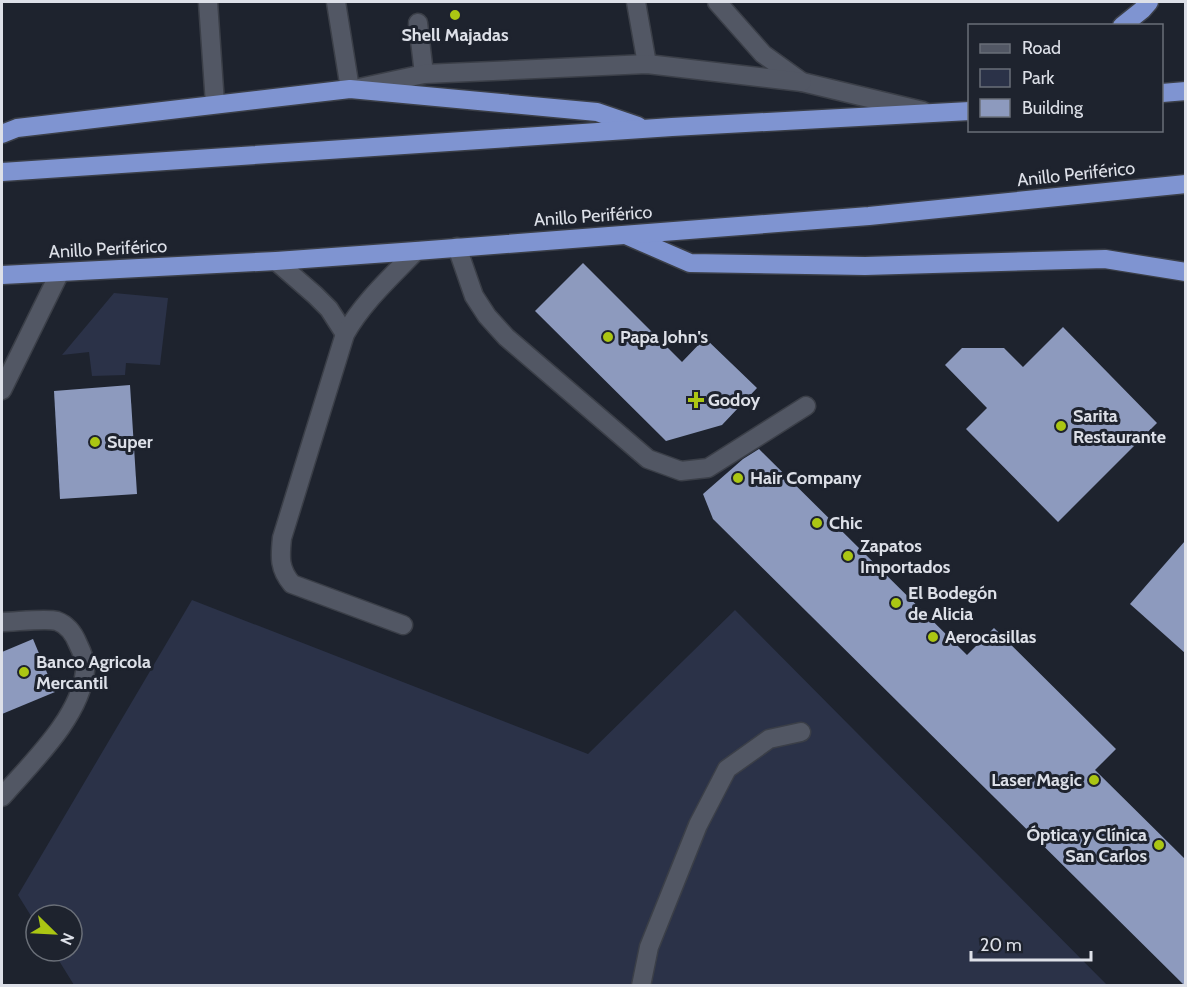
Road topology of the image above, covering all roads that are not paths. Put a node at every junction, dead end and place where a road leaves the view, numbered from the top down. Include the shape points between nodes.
1 (208, 2) edge
2 (336, 2) edge
3 (636, 2) edge
4 (717, 2) edge
5 (1149, 2) edge
6 (418, 23) dead end
7 (1124, 24) edge
8 (647, 64) junction
9 (424, 74) junction
10 (802, 82) junction
11 (350, 89) junction
12 (1185, 91) edge
13 (1163, 93) edge
14 (215, 105) junction
15 (968, 111) edge
16 (936, 114) junction
17 (645, 129) junction
18 (2, 134) edge
19 (2, 172) edge
20 (1185, 184) edge
21 (626, 235) junction
22 (457, 247) junction
23 (416, 251) junction
24 (276, 261) junction
25 (60, 272) junction
26 (1185, 272) edge
27 (2, 275) edge
28 (345, 334) junction
29 (2, 390) edge
30 (806, 406) dead end
31 (2, 622) edge
32 (403, 625) dead end
33 (801, 732) dead end
34 (2, 797) edge
35 (641, 986) edge

1 - 14 street
2 - 11 street
3 - 8 street
4 - 10 street via 763,54
5 - 7 highway
6 - 9 street
8 - 9 street
8 - 10 street
9 - 11 street
10 - 16 street
11 - 14 highway
11 - 17 highway via 597,112
12 - 13 highway
14 - 18 highway via 17,128
15 - 16 highway
16 - 17 highway
17 - 19 highway
20 - 21 highway, Anillo Periférico via 869,216
21 - 22 highway, Anillo Periférico
21 - 26 highway via 690,263 865,266 1105,259
22 - 23 highway, Anillo Periférico
22 - 30 street via 474,296 487,316 506,337 648,459 681,471 708,468
23 - 24 highway, Anillo Periférico
23 - 28 street via 370,298
24 - 25 highway, Anillo Periférico
24 - 28 street via 315,295
25 - 27 highway, Anillo Periférico
25 - 29 street
28 - 32 street via 282,538 283,573 292,584
31 - 34 street via 56,621 68,627 76,638 85,669 79,697 69,715
33 - 35 street via 769,739 727,769 698,825 649,946

